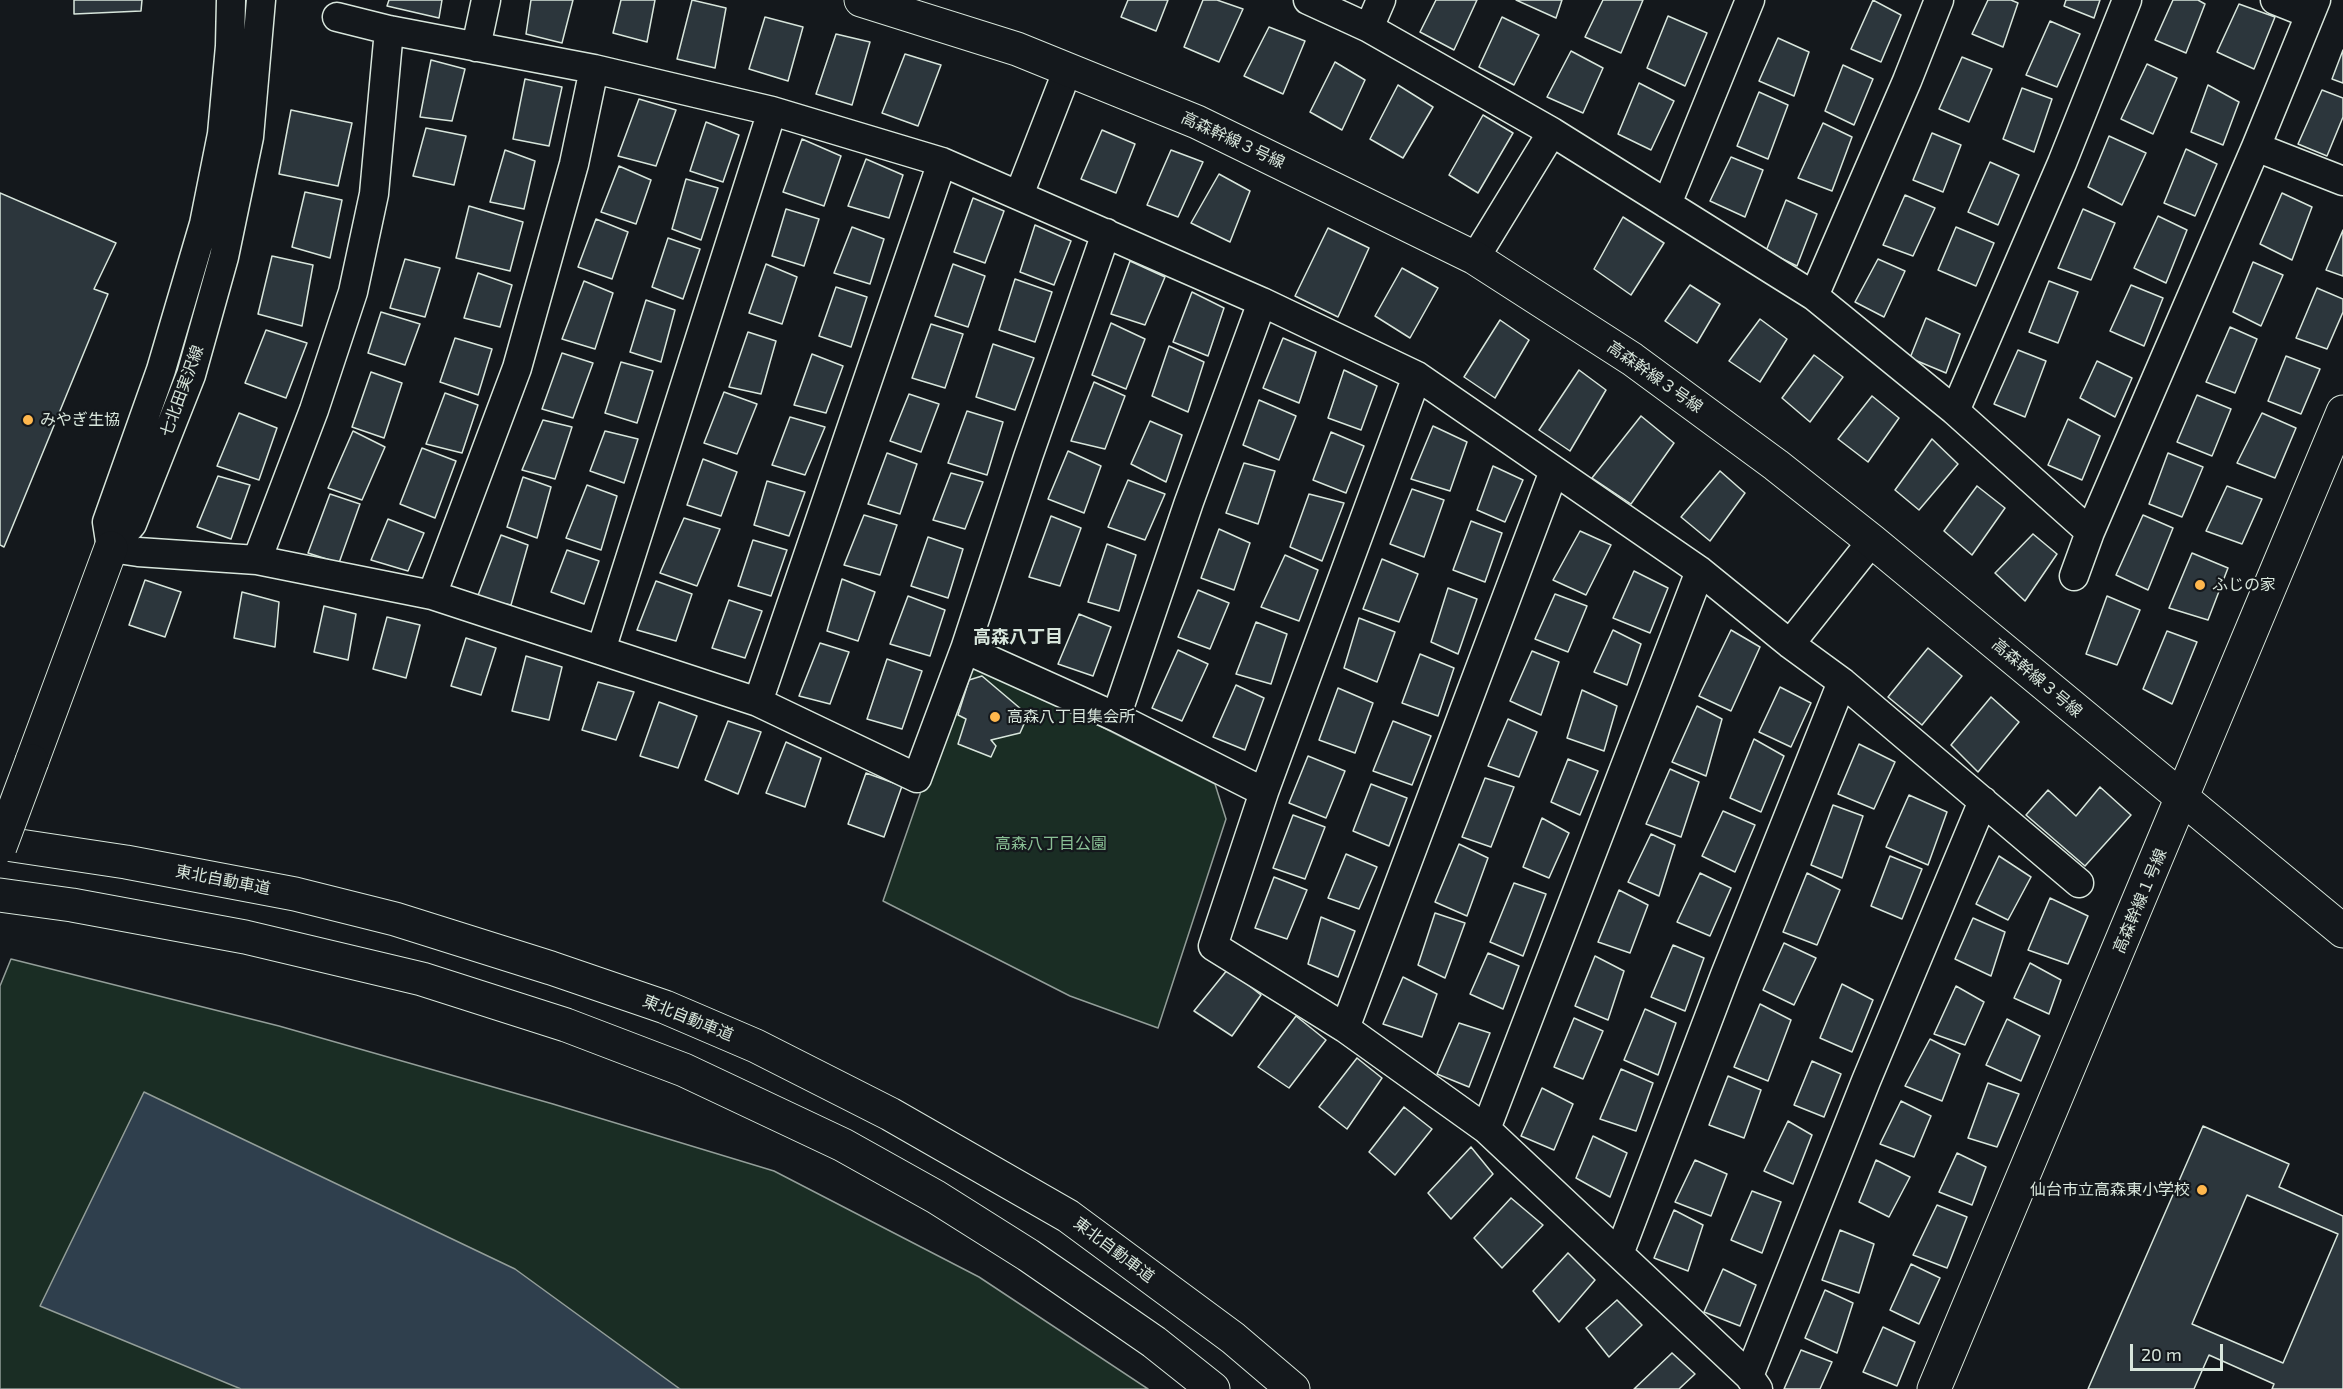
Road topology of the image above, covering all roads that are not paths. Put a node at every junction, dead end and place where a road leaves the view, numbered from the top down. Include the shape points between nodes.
1 (231, 0) edge
2 (261, 0) edge
3 (486, 0) edge
4 (861, 0) edge
5 (1308, 0) edge
6 (1381, 0) edge
7 (1749, 0) edge
8 (1940, 0) edge
9 (2127, 0) edge
10 (2275, 0) edge
11 (2313, 7) edge
12 (337, 17) dead end
13 (1369, 28) junction
14 (389, 30) junction
15 (476, 47) junction
16 (594, 69) junction
17 (1068, 69) junction
18 (772, 111) junction
19 (1552, 132) junction
20 (2256, 147) junction
21 (942, 162) junction
22 (2343, 182) edge
23 (1019, 195) junction
24 (1667, 204) junction
25 (1106, 233) junction
26 (1475, 258) junction
27 (1814, 297) junction
28 (1262, 302) junction
29 (1417, 376) junction
30 (1955, 411) junction
31 (2343, 412) edge
32 (1554, 471) junction
33 (2090, 532) junction
34 (1872, 541) junction
35 (111, 548) junction
36 (257, 560) junction
37 (1700, 571) junction
38 (2074, 576) dead end
39 (432, 595) junction
40 (1790, 644) junction
41 (965, 649) junction
42 (602, 650) junction
43 (1842, 682) junction
44 (758, 702) junction
45 (1116, 717) junction
46 (1264, 792) junction
47 (2182, 799) junction
48 (1983, 801) junction
49 (0, 845) edge
50 (2079, 883) dead end
51 (0, 895) edge
52 (2343, 931) edge
53 (1345, 1028) junction
54 (1486, 1129) junction
55 (1620, 1254) junction
56 (1754, 1383) edge
57 (1213, 1389) edge
58 (1293, 1389) edge
59 (1934, 1389) edge

1 - 35 street via 222,134 204,224 161,370 107,522
2 - 35 street, 七北田実沢線 via 249,137 224,257 191,375 132,524
3 - 15 street
4 - 17 main road, 高森幹線３号線
5 - 13 street
6 - 13 street
7 - 24 street
8 - 27 street
9 - 30 street
10 - 11 street
11 - 20 street
12 - 14 street
13 - 19 street
14 - 15 street
14 - 36 street via 375,194 352,292 314,410
15 - 16 street
16 - 18 street
16 - 39 street via 574,164 517,368
17 - 23 street
17 - 26 main road, 高森幹線３号線 via 1197,122
18 - 21 street
18 - 42 street
19 - 24 street
19 - 26 street
20 - 22 street
20 - 33 street
21 - 23 street
21 - 44 street
23 - 25 street
24 - 27 street
25 - 28 street
25 - 41 street
26 - 34 main road, 高森幹線３号線 via 1632,358
27 - 30 street
28 - 29 street
28 - 45 street
29 - 32 street
29 - 46 street
30 - 33 street
31 - 47 main road, 高森幹線１号線
32 - 37 street
32 - 53 street
33 - 38 street
34 - 40 street
34 - 47 main road, 高森幹線３号線
35 - 36 street
35 - 49 main road, 七北田実沢線, bridge
36 - 39 street
37 - 40 street
37 - 54 street
39 - 42 street
40 - 43 street
41 - 44 street via 917,778
41 - 45 street
42 - 44 street
43 - 48 street
43 - 55 street
45 - 46 street
46 - 53 street via 1213,946
47 - 52 main road, 高森幹線３号線
47 - 59 main road, 高森幹線１号線
48 - 50 street
48 - 56 street via 1866,1081
49 - 58 main road, 東北自動車道 via 126,862 317,899 417,926 665,1007 756,1046 890,1114 1068,1216 1233,1338
51 - 57 main road via 245,937 422,978 566,1025 684,1070 843,1145 936,1197 1154,1342
53 - 54 street
54 - 55 street
55 - 56 street

